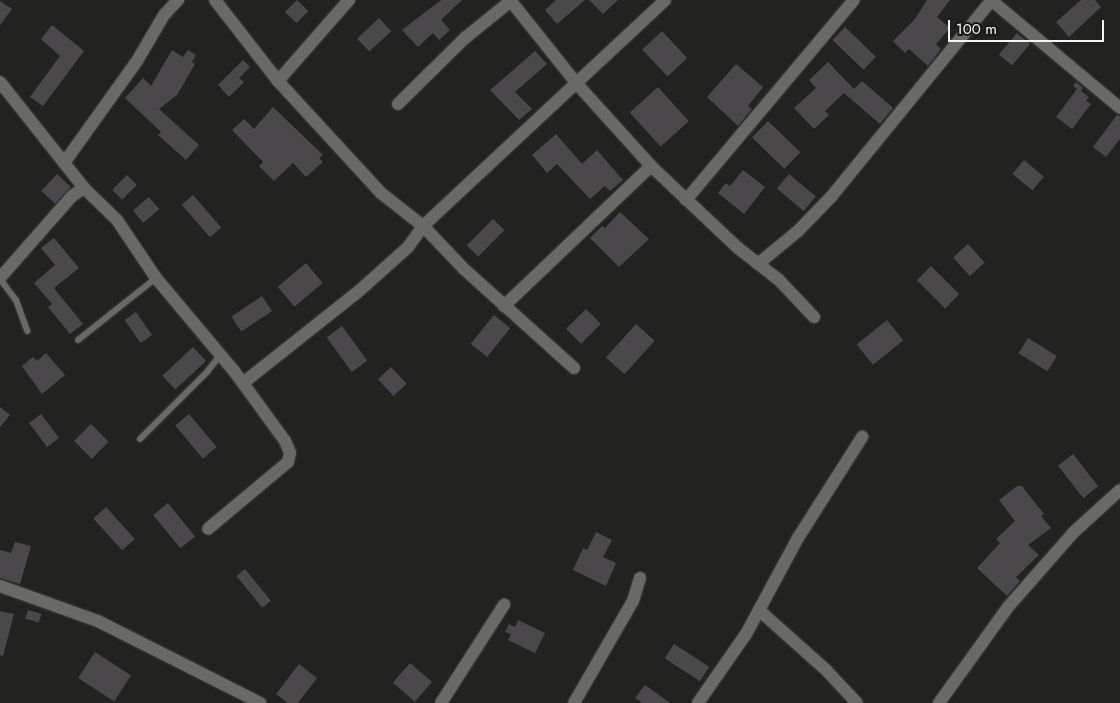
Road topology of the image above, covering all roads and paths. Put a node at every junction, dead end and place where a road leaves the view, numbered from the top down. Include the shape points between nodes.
1 (178, 0) edge
2 (215, 0) edge
3 (349, 0) edge
4 (511, 0) edge
5 (665, 0) edge
6 (854, 0) edge
7 (991, 0) edge
8 (278, 80) junction
9 (0, 82) edge
10 (577, 84) junction
11 (398, 104) dead end
12 (1120, 108) edge
13 (64, 163) junction
14 (651, 166) junction
15 (84, 188) junction
16 (686, 200) junction
17 (424, 226) junction
18 (758, 264) junction
19 (0, 278) edge
20 (156, 278) junction
21 (504, 306) junction
22 (814, 317) dead end
23 (27, 332) dead end
24 (78, 340) dead end
25 (221, 354) junction
26 (574, 368) dead end
27 (243, 383) junction
28 (862, 437) dead end
29 (140, 439) dead end
30 (1120, 490) edge
31 (208, 529) dead end
32 (640, 578) dead end
33 (0, 586) edge
34 (504, 605) dead end
35 (760, 611) junction
36 (260, 703) edge
37 (441, 703) edge
38 (574, 703) edge
39 (698, 703) edge
40 (857, 703) edge
41 (939, 703) edge

1 - 13 street via 164,15 137,61
2 - 8 street
3 - 8 street
4 - 10 street
4 - 11 street via 465,38
5 - 10 street
6 - 16 street
7 - 12 street
7 - 18 street via 831,197 798,231
8 - 17 street via 381,193
9 - 13 street
10 - 14 street
10 - 17 street
13 - 15 street
14 - 16 street
14 - 21 street
15 - 19 street via 72,196
15 - 20 street via 117,220
16 - 18 street
17 - 21 street
17 - 27 street via 408,247 359,290
18 - 22 street
19 - 23 lane via 16,300
20 - 24 lane
20 - 25 street
21 - 26 street
25 - 27 street
25 - 29 lane
27 - 31 street via 286,441 290,453 288,462
28 - 35 street via 798,538
30 - 41 street via 1074,532 1008,607
32 - 38 street via 633,601
33 - 36 street via 98,621
34 - 37 street
35 - 39 street
35 - 40 street via 820,663

